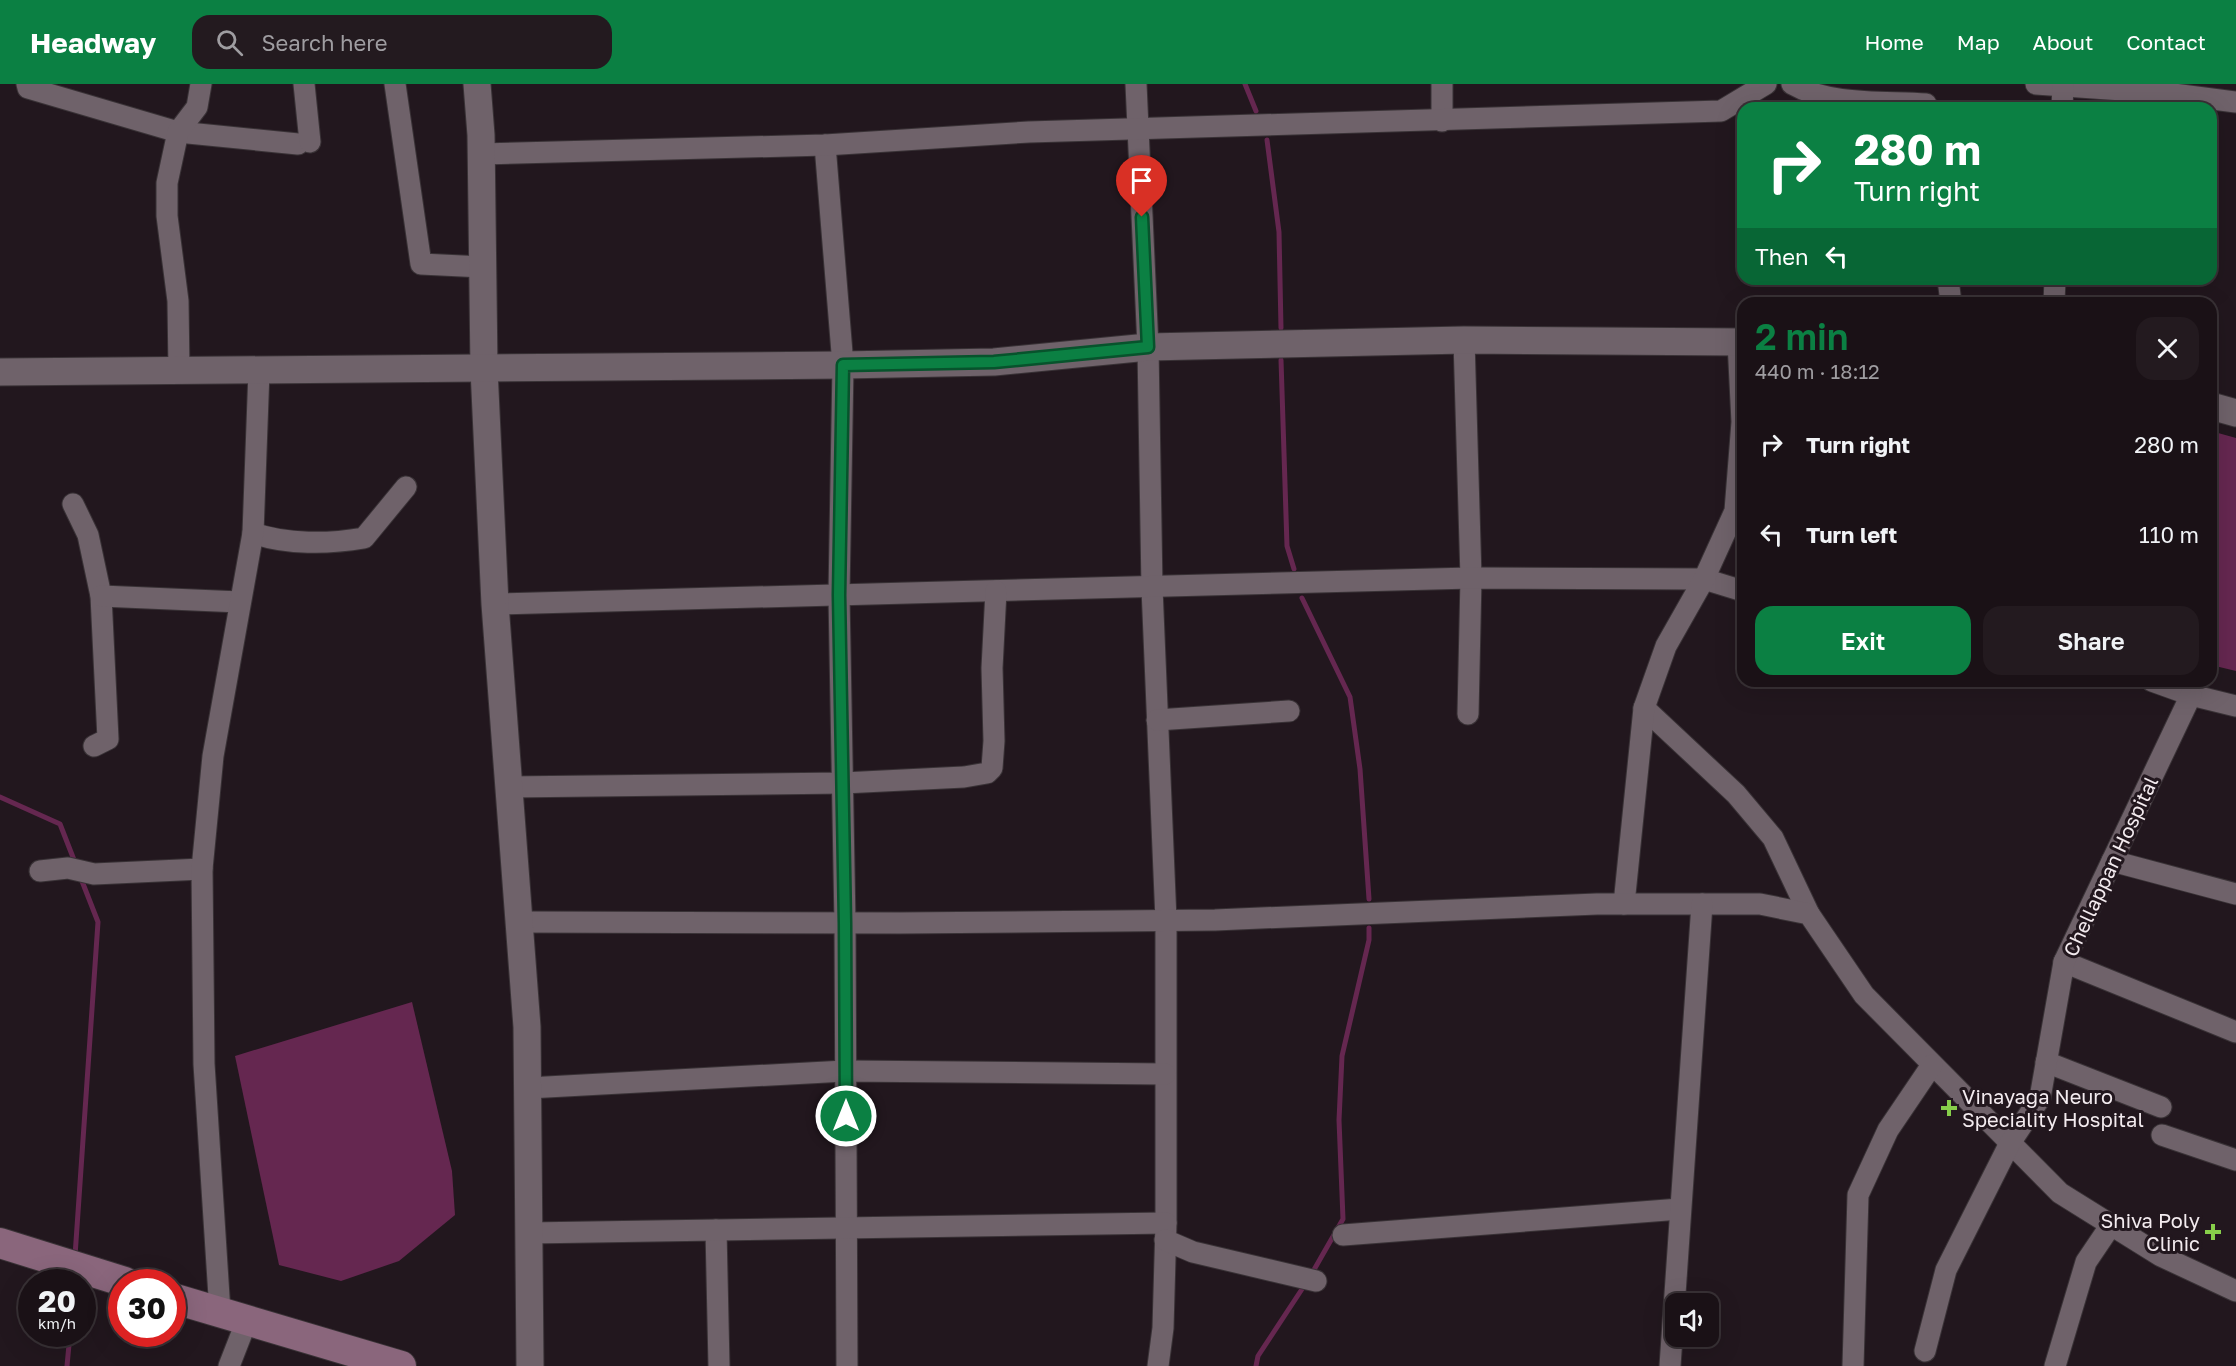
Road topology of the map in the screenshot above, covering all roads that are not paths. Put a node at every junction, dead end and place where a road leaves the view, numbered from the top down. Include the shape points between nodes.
1 (27, 84) edge
2 (201, 84) edge
3 (304, 84) edge
4 (395, 84) edge
5 (477, 84) edge
6 (1136, 84) edge
7 (1442, 84) edge
8 (1767, 84) edge
9 (1792, 84) edge
10 (2036, 84) edge
11 (2063, 86) junction
12 (1927, 99) edge
13 (2062, 102) edge
14 (2236, 102) edge
15 (1442, 120) junction
16 (1138, 130) junction
17 (178, 132) junction
18 (825, 145) junction
19 (482, 154) junction
20 (483, 267) junction
21 (1464, 340) junction
22 (1737, 342) edge
23 (1148, 347) junction
24 (843, 365) junction
25 (484, 369) junction
26 (179, 371) junction
27 (259, 371) junction
28 (0, 372) edge
29 (2217, 407) edge
30 (2236, 412) edge
31 (1737, 478) edge
32 (406, 488) dead end
33 (73, 504) dead end
34 (253, 533) junction
35 (1471, 578) junction
36 (1704, 579) junction
37 (1152, 588) junction
38 (1737, 589) edge
39 (996, 591) junction
40 (839, 595) junction
41 (101, 596) junction
42 (240, 602) junction
43 (495, 604) junction
44 (2169, 687) edge
45 (2191, 695) junction
46 (2236, 706) edge
47 (1644, 708) junction
48 (1289, 711) dead end
49 (1468, 714) dead end
50 (1157, 720) junction
51 (94, 746) dead end
52 (843, 783) junction
53 (508, 787) junction
54 (2112, 861) junction
55 (202, 868) junction
56 (40, 871) dead end
57 (2236, 894) edge
58 (1624, 904) junction
59 (1702, 904) junction
60 (1809, 914) junction
61 (1166, 920) junction
62 (519, 922) junction
63 (845, 923) junction
64 (2064, 962) junction
65 (2236, 1032) edge
66 (2046, 1062) junction
67 (1932, 1065) junction
68 (845, 1071) junction
69 (1166, 1074) junction
70 (528, 1088) junction
71 (2161, 1107) dead end
72 (2162, 1135) dead end
73 (2010, 1143) junction
74 (2236, 1161) edge
75 (1680, 1209) junction
76 (2111, 1225) junction
77 (847, 1228) junction
78 (716, 1230) junction
79 (1165, 1231) junction
80 (529, 1233) junction
81 (1343, 1235) dead end
82 (0, 1243) edge
83 (108, 1277) edge
84 (1316, 1281) dead end
85 (2236, 1291) edge
86 (186, 1302) edge
87 (234, 1316) junction
88 (1925, 1351) dead end
89 (229, 1366) edge
90 (401, 1366) edge
91 (530, 1366) edge
92 (719, 1366) edge
93 (847, 1366) edge
94 (1158, 1366) edge
95 (1670, 1366) edge
96 (1853, 1366) edge
97 (2055, 1366) edge

1 - 17 street via 28,88
2 - 17 street via 197,106
3 - 17 street via 304,143
4 - 20 street via 421,264
5 - 19 street
6 - 16 street
7 - 15 street
8 - 15 street via 1721,111
9 - 12 street via 1802,90 1846,99
10 - 11 street
11 - 13 street
11 - 14 street
15 - 16 street
16 - 18 street via 1029,132
16 - 23 street
17 - 26 street via 167,183 167,216 178,301
18 - 19 street
18 - 24 street
19 - 20 street
20 - 25 street
21 - 22 street
21 - 23 street
21 - 35 street
23 - 24 street via 994,362
23 - 37 street
24 - 25 street
24 - 40 street
25 - 27 street
25 - 43 street
26 - 27 street
26 - 28 street
27 - 34 street
29 - 30 street
31 - 36 street via 1734,511
32 - 34 street via 364,538 334,543 270,539
33 - 41 street via 88,535
34 - 42 street
35 - 36 street
35 - 37 street
35 - 49 street
36 - 38 street
36 - 47 street via 1666,646
37 - 39 street
37 - 50 street
39 - 40 street
39 - 52 street via 992,768 987,773 964,777
40 - 43 street
40 - 52 street
41 - 42 street
41 - 51 street via 108,739
42 - 55 street via 213,756
43 - 53 street
44 - 45 street
45 - 46 street
45 - 54 street, Chellappan Hospital
47 - 58 street
47 - 60 street via 1736,794 1773,838
48 - 50 street
50 - 61 street
52 - 53 street
52 - 63 street
53 - 62 street
54 - 57 street
54 - 64 street, Chellappan Hospital
55 - 56 street via 94,874 68,868
55 - 87 street via 204,1064
58 - 59 street
58 - 61 street
59 - 60 street via 1760,904
59 - 75 street
60 - 67 street via 1864,995
61 - 63 street
61 - 69 street
62 - 63 street
62 - 70 street
63 - 68 street
64 - 65 street
64 - 66 street, Chellappan Hospital
66 - 71 street
66 - 73 street, Chellappan Hospital via 2040,1098
67 - 73 street
67 - 96 street via 1887,1130 1858,1195
68 - 69 street
68 - 70 street
68 - 77 street
69 - 79 street
70 - 80 street
72 - 74 street
73 - 76 street via 2060,1193
73 - 88 street, Chellappan Hospital via 1946,1270
75 - 81 street
75 - 95 street
76 - 85 street via 2161,1256
76 - 97 street via 2086,1262
77 - 78 street
77 - 79 street
77 - 93 street
78 - 80 street
78 - 92 street
79 - 84 street via 1193,1252
79 - 94 street via 1163,1328
80 - 91 street
82 - 83 main road
86 - 87 main road
87 - 89 street
87 - 90 main road

